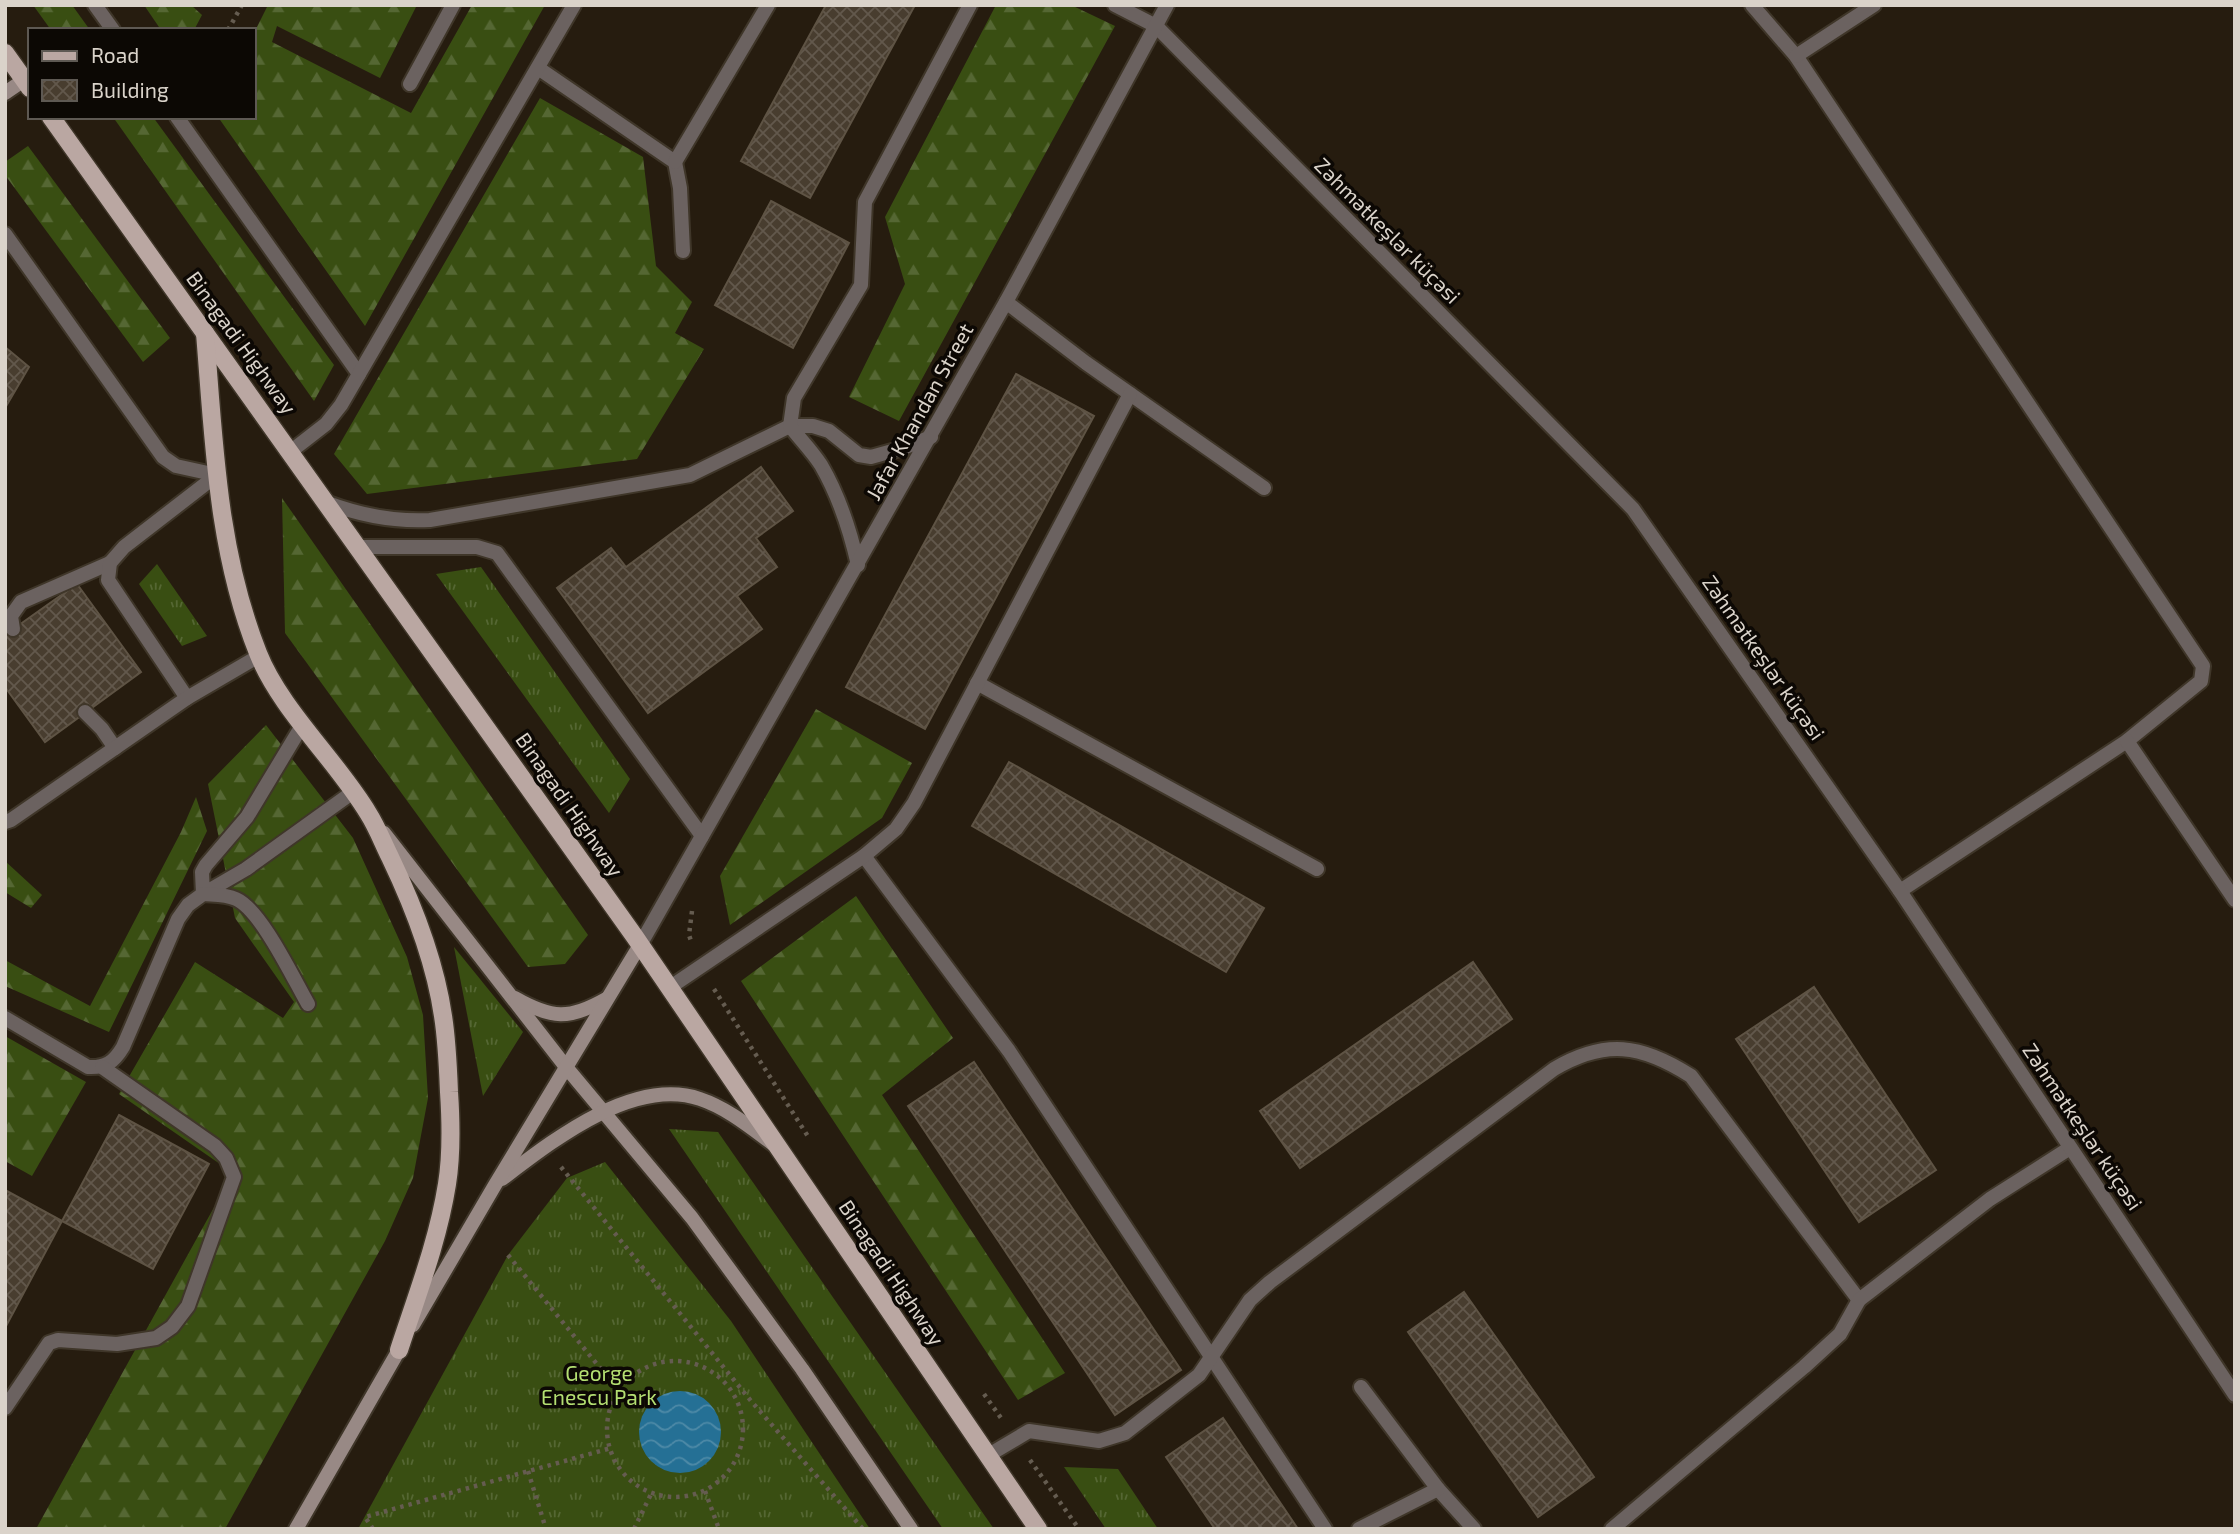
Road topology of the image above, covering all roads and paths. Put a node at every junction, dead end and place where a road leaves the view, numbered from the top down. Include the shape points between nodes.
1 (95, 5) edge
2 (242, 5) edge
3 (453, 5) edge
4 (574, 5) edge
5 (768, 5) edge
6 (970, 5) edge
7 (1115, 5) edge
8 (1167, 5) edge
9 (1752, 5) edge
10 (1874, 5) edge
11 (1156, 26) junction
12 (112, 28) edge
13 (229, 28) edge
14 (5, 53) edge
15 (1796, 56) junction
16 (538, 68) junction
17 (27, 84) edge
18 (410, 84) dead end
19 (5, 93) edge
20 (52, 119) edge
21 (178, 119) edge
22 (674, 162) junction
23 (5, 234) edge
24 (683, 251) dead end
25 (1006, 302) junction
26 (205, 333) junction
27 (359, 374) junction
28 (1130, 394) junction
29 (790, 425) junction
30 (931, 437) junction
31 (290, 452) junction
32 (217, 475) junction
33 (1264, 488) dead end
34 (325, 502) junction
35 (357, 547) junction
36 (110, 563) junction
37 (858, 565) junction
38 (13, 629) dead end
39 (259, 656) junction
40 (977, 683) junction
41 (187, 698) junction
42 (85, 712) dead end
43 (303, 723) junction
44 (2127, 741) junction
45 (115, 748) junction
46 (353, 792) junction
47 (368, 813) junction
48 (5, 822) edge
49 (702, 836) junction
50 (864, 856) junction
51 (1317, 869) dead end
52 (1900, 891) junction
53 (203, 894) junction
54 (693, 900) dead end
55 (2235, 900) edge
56 (640, 945) junction
57 (701, 968) junction
58 (669, 988) junction
59 (508, 993) junction
60 (608, 998) junction
61 (308, 1003) dead end
62 (5, 1018) edge
63 (102, 1067) junction
64 (566, 1067) junction
65 (604, 1112) junction
66 (814, 1145) dead end
67 (548, 1146) junction
68 (2070, 1148) junction
69 (780, 1150) junction
70 (495, 1185) junction
71 (508, 1255) dead end
72 (1859, 1300) junction
73 (399, 1350) junction
74 (1211, 1355) junction
75 (976, 1384) dead end
76 (1361, 1387) dead end
77 (618, 1390) junction
78 (2235, 1395) edge
79 (738, 1399) junction
80 (751, 1401) junction
81 (5, 1408) edge
82 (1016, 1439) junction
83 (611, 1448) junction
84 (987, 1456) junction
85 (528, 1471) junction
86 (1437, 1489) junction
87 (705, 1491) junction
88 (652, 1492) junction
89 (296, 1529) edge
90 (373, 1529) edge
91 (546, 1529) edge
92 (634, 1529) edge
93 (719, 1529) edge
94 (863, 1529) edge
95 (911, 1529) edge
96 (1038, 1529) edge
97 (1079, 1529) edge
98 (1325, 1529) edge
99 (1359, 1529) edge
100 (1474, 1529) edge
101 (1612, 1529) edge

1 - 12 street
2 - 13 path
3 - 18 street
4 - 16 street
5 - 22 street
6 - 29 street via 865,202 861,285 794,398
7 - 11 street, Zəhmətkeşlər küçəsi
8 - 11 street, Jafar Khandan Street
9 - 15 street
10 - 15 street
11 - 25 street, Jafar Khandan Street
11 - 52 street, Zəhmətkeşlər küçəsi via 1633,509
14 - 17 main road
15 - 44 street via 2203,666 2201,681
16 - 22 street
16 - 27 street
17 - 19 street
20 - 26 main road, Binagadi Highway
21 - 27 street
22 - 24 street
23 - 32 street via 163,457 176,466
25 - 28 street
25 - 30 street, Jafar Khandan Street
26 - 31 main road, Binagadi Highway
26 - 32 main road
27 - 31 street via 326,424
28 - 33 street
28 - 40 street
29 - 30 street via 829,431 859,455 871,457
29 - 34 street via 690,475 430,520 376,517
29 - 37 street via 831,485
30 - 37 street, Jafar Khandan Street
31 - 34 main road, Binagadi Highway
32 - 36 street
32 - 39 main road via 227,553
34 - 35 main road, Binagadi Highway
35 - 49 street via 477,547 497,553
35 - 56 main road, Binagadi Highway
36 - 38 street via 21,602 10,616
36 - 41 street via 108,580
37 - 49 street, Jafar Khandan Street
39 - 41 street
39 - 43 main road
40 - 50 street via 914,803 896,829
40 - 51 street
41 - 45 street
42 - 45 street
43 - 46 main road
43 - 53 street via 247,817 206,865
44 - 52 street
44 - 55 street
45 - 48 street
46 - 47 main road
46 - 53 street via 246,869
47 - 59 street
47 - 73 main road via 398,874 432,964 449,1080 448,1181 434,1246
49 - 56 street, Jafar Khandan Street
50 - 57 street
50 - 74 street via 1009,1051
52 - 68 street, Zəhmətkeşlər küçəsi
53 - 61 street via 226,896 244,904 262,925
53 - 63 street via 178,919 123,1047 116,1060
54 - 57 path via 689,935
56 - 58 main road, Binagadi Highway
56 - 60 street
57 - 58 street
57 - 66 path
58 - 69 main road, Binagadi Highway
59 - 60 street via 545,1013 565,1016
59 - 64 street
60 - 64 street
62 - 63 street via 88,1067
63 - 81 street via 215,1146 233,1177 188,1306 172,1327 156,1338 117,1344 50,1343
64 - 65 street
64 - 70 street
65 - 67 street
65 - 69 street via 631,1101 681,1094 726,1110
65 - 95 street via 700,1229
67 - 70 street
67 - 80 path via 567,1178
68 - 72 street via 1990,1199
68 - 78 street, Zəhmətkeşlər küçəsi
69 - 84 main road, Binagadi Highway
70 - 73 street
71 - 77 path
72 - 74 street via 1690,1076 1647,1053 1607,1049 1577,1056 1554,1069 1270,1282 1250,1300
72 - 101 street via 1840,1334
73 - 89 street
74 - 82 street via 1199,1375 1125,1433 1099,1441 1029,1431
74 - 98 street
75 - 82 path
76 - 86 street
77 - 79 path via 646,1366 681,1360 715,1372
77 - 83 path via 606,1424
79 - 80 path
79 - 87 path via 744,1434 732,1468
80 - 94 path
82 - 84 street
82 - 97 path
83 - 85 path
83 - 88 path via 612,1459 636,1486
84 - 96 main road, Binagadi Highway
85 - 90 path via 365,1517
85 - 91 path
86 - 99 street
86 - 100 street
87 - 88 path via 669,1498
87 - 93 path
88 - 92 path

